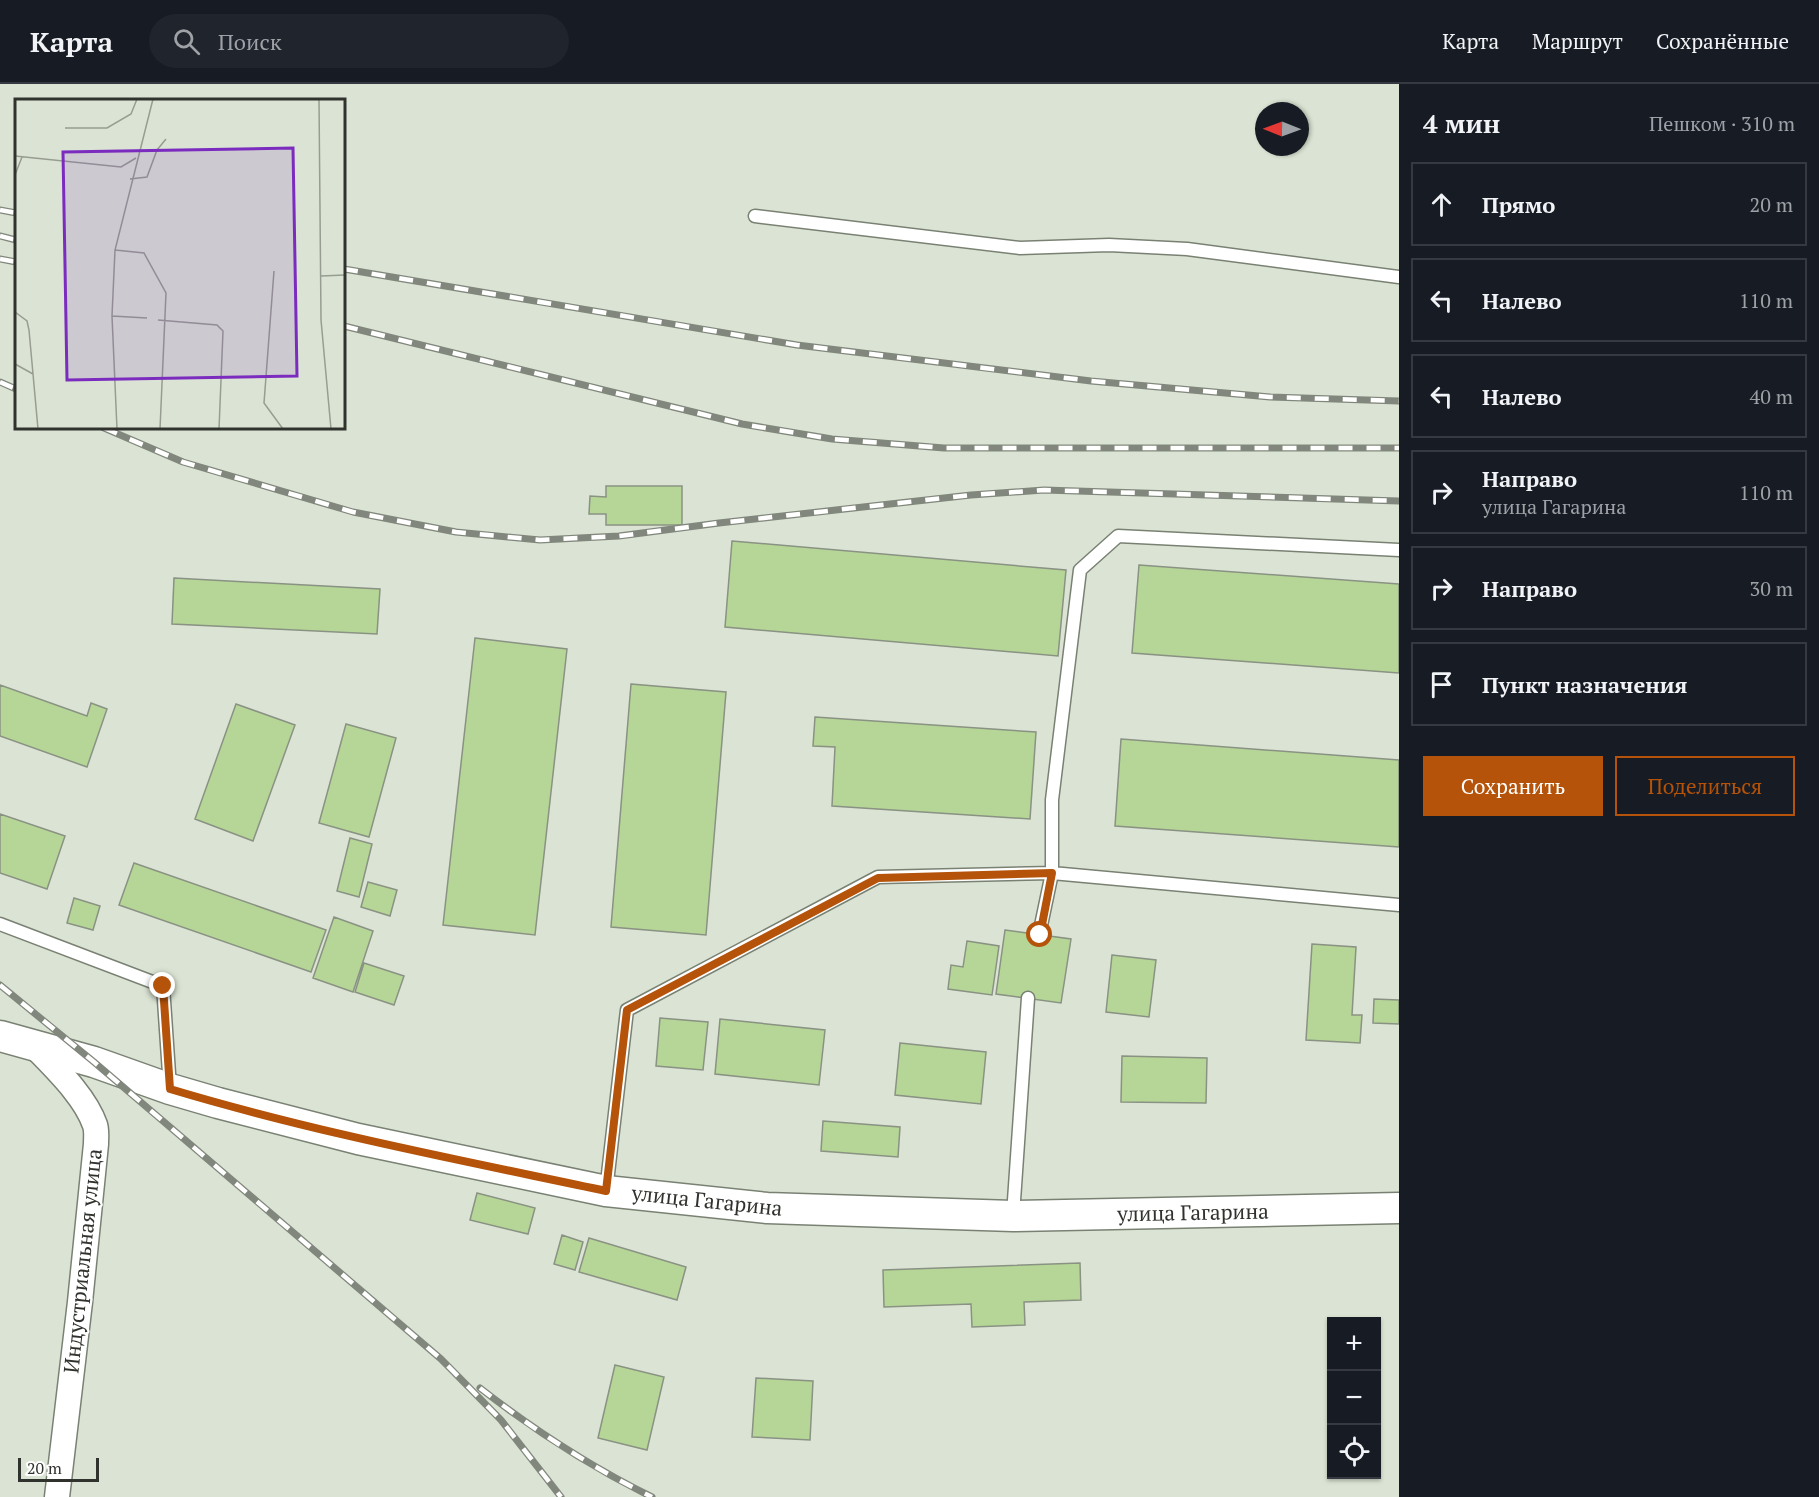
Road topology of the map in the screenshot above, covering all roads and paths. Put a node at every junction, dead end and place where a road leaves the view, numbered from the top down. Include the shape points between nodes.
1 (755, 216) dead end
2 (1399, 277) edge
3 (1399, 550) edge
4 (1052, 873) junction
5 (1399, 905) edge
6 (0, 924) edge
7 (1040, 935) dead end
8 (1028, 998) dead end
9 (0, 1036) edge
10 (34, 1046) junction
11 (170, 1089) junction
12 (606, 1191) junction
13 (1399, 1208) edge
14 (1013, 1216) junction
15 (57, 1497) edge

1 - 2 lane via 1020,248 1109,244 1187,249
3 - 4 lane via 1118,536 1080,570 1052,800
4 - 5 lane
4 - 7 lane
4 - 12 lane via 878,878 627,1010
6 - 11 lane via 163,986
8 - 14 lane
9 - 10 street, улица Гагарина
10 - 11 street, улица Гагарина
10 - 15 street, Индустриальная улица via 67,1081 96,1127
11 - 12 street, улица Гагарина via 358,1139
12 - 14 street, улица Гагарина via 767,1208
13 - 14 street, улица Гагарина

